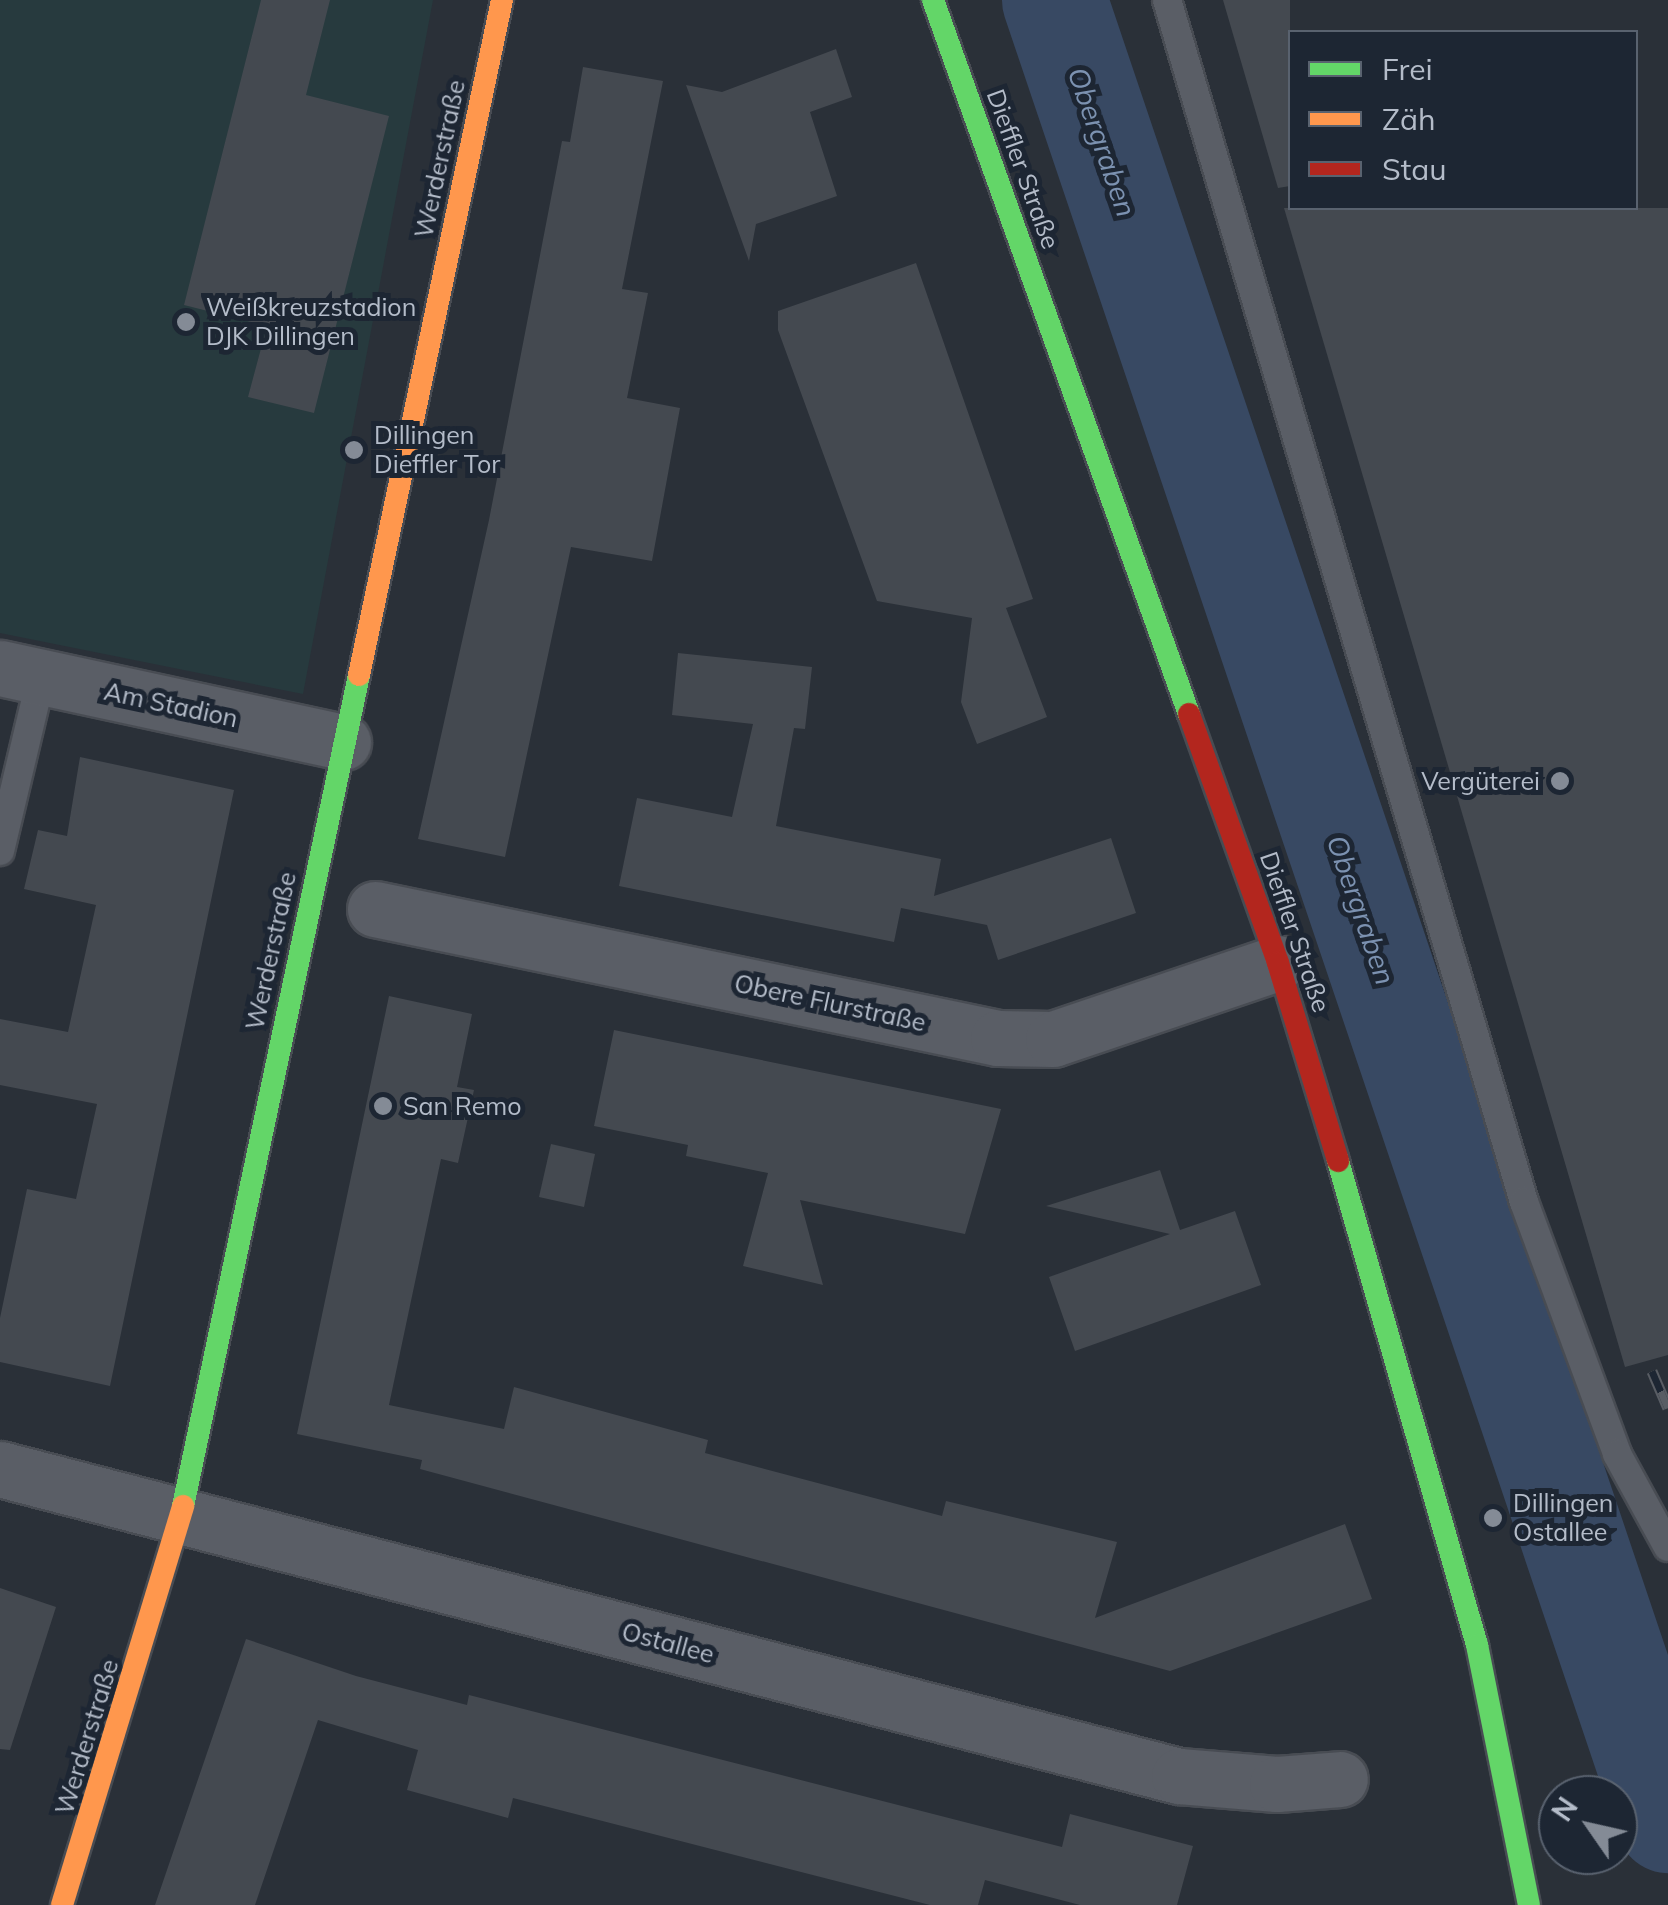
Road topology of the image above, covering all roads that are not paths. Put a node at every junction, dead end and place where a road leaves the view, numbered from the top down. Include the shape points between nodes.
1 (502, 0) edge
2 (933, 0) edge
3 (1167, 0) edge
4 (20, 673) edge
5 (342, 742) junction
6 (0, 851) edge
7 (376, 909) dead end
8 (1278, 963) junction
9 (0, 1469) edge
10 (181, 1516) junction
11 (1668, 1548) edge
12 (1340, 1779) dead end
13 (62, 1905) edge
14 (1528, 1905) edge

1 - 5 main road, Werderstraße
2 - 8 main road, Dieffler Straße
3 - 11 lane via 1524,1202 1617,1454
4 - 5 street, Am Stadion
4 - 6 lane
5 - 10 main road, Werderstraße
7 - 8 street, Obere Flurstraße via 998,1038 1053,1039
8 - 14 main road, Dieffler Straße via 1436,1486 1478,1645
9 - 10 street, Ostallee
10 - 12 street, Ostallee via 1179,1776 1277,1784
10 - 13 main road, Werderstraße

